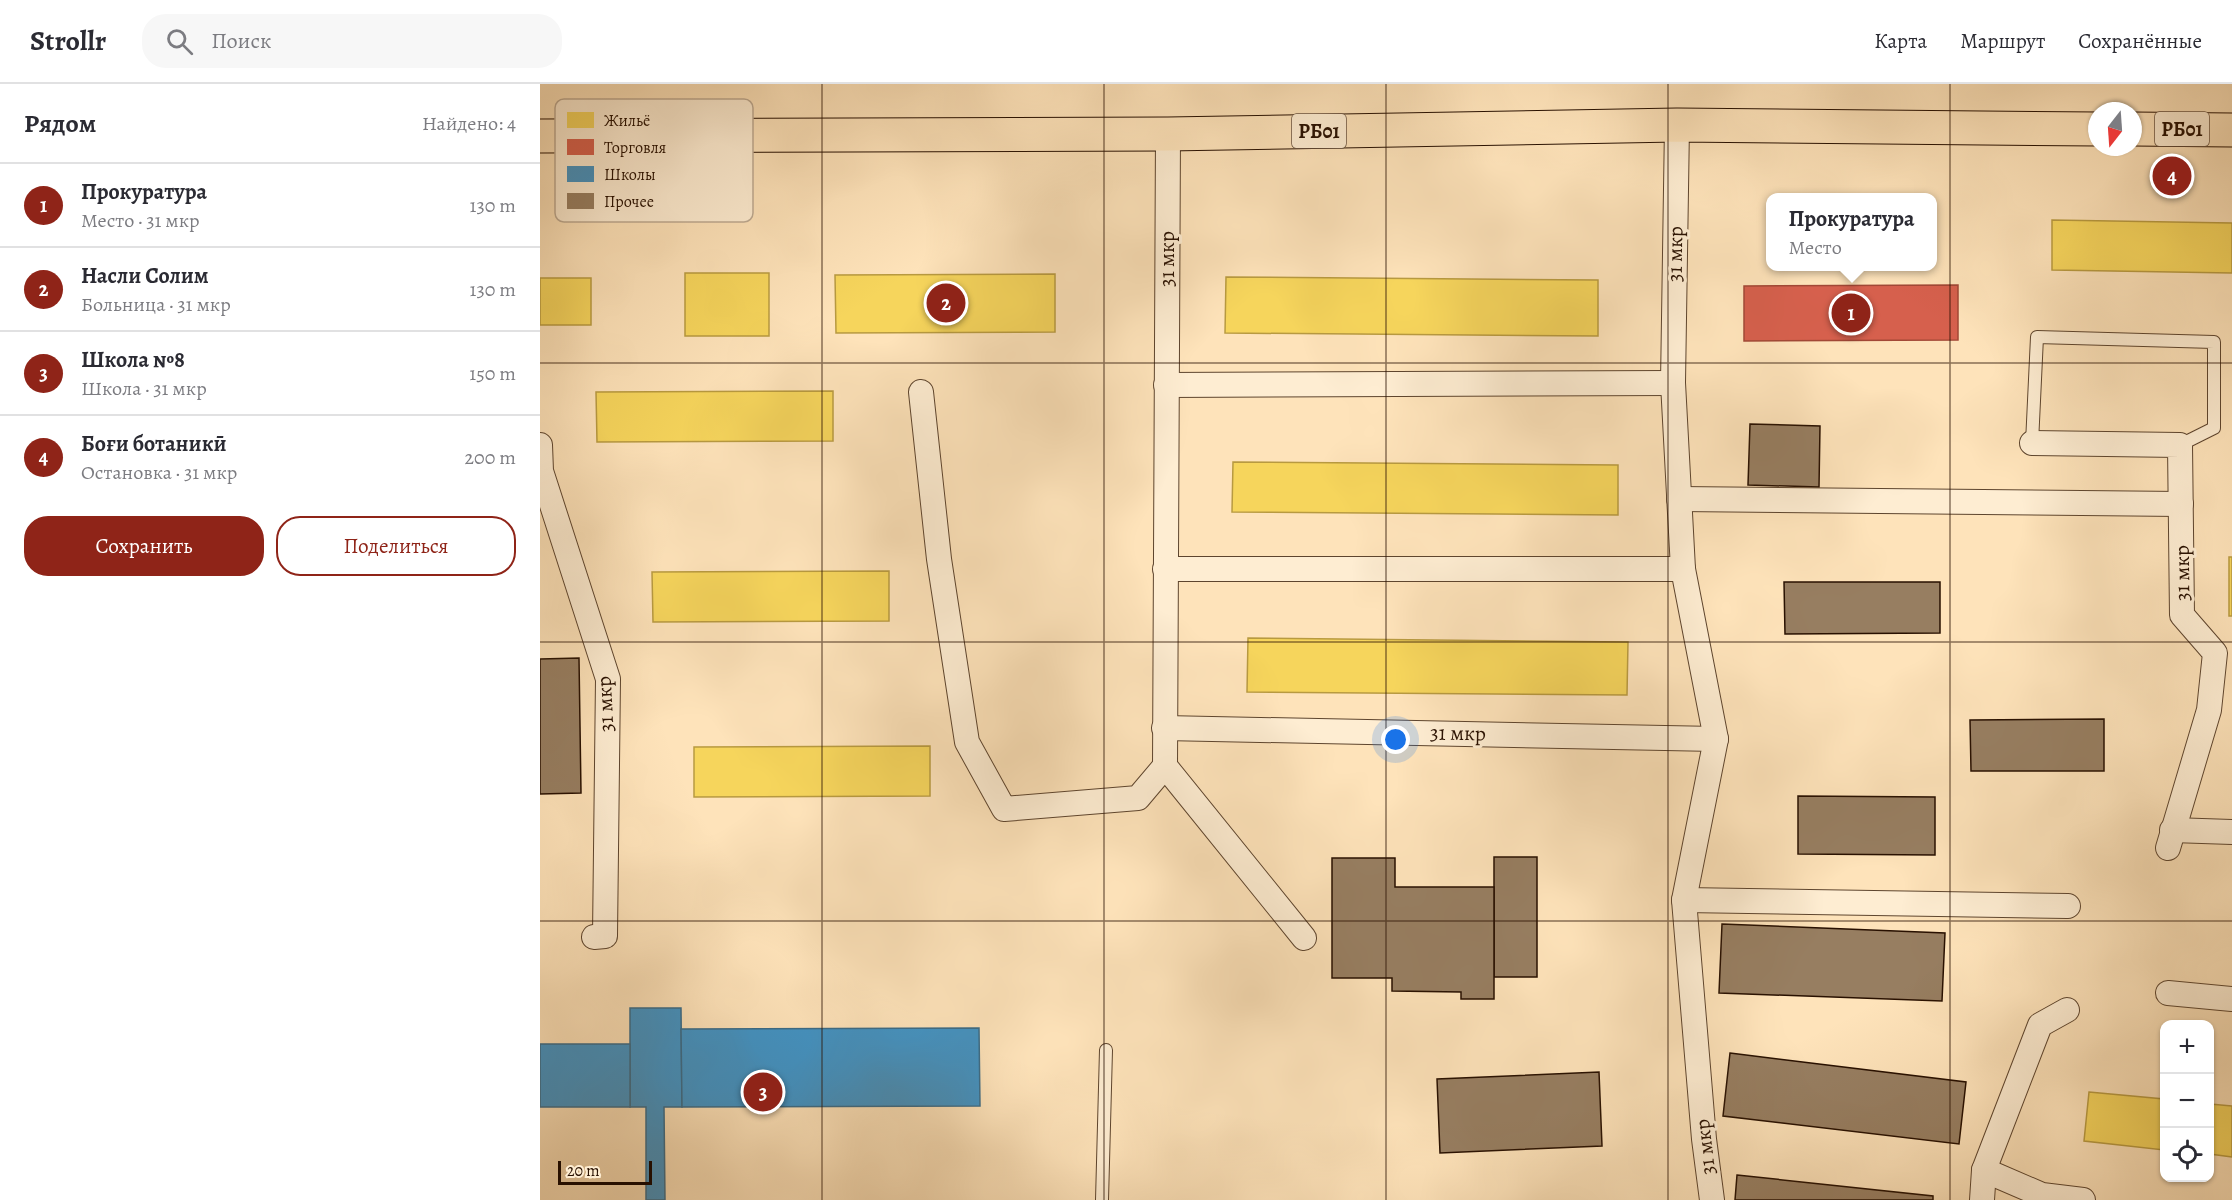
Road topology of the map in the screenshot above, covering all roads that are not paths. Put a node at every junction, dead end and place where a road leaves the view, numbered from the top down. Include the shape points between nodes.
1 (2088, 129) edge
2 (2142, 129) edge
3 (2232, 130) edge
4 (1168, 134) junction
5 (753, 135) edge
6 (793, 135) junction
7 (540, 136) edge
8 (555, 136) edge
9 (1678, 136) junction
10 (1547, 140) dead end
11 (1673, 383) junction
12 (1166, 385) junction
13 (921, 393) dead end
14 (2032, 443) joint
15 (540, 445) edge
16 (2180, 445) junction
17 (1679, 499) junction
18 (2181, 504) junction
19 (1165, 569) junction
20 (1683, 569) junction
21 (1164, 728) junction
22 (1716, 739) junction
23 (1164, 766) junction
24 (2232, 832) edge
25 (1684, 900) junction
26 (2068, 906) dead end
27 (599, 936) dead end
28 (1304, 938) dead end
29 (2168, 993) dead end
30 (2232, 999) edge
31 (2067, 1010) dead end
32 (1106, 1050) dead end
33 (1984, 1170) junction
34 (1102, 1200) edge
35 (1712, 1200) edge
36 (1982, 1200) edge
37 (2083, 1200) edge

1 - 9 highway, РБ01
2 - 3 highway, РБ01
4 - 6 highway, РБ01
4 - 9 highway, РБ01
4 - 12 street, 31 мкр
5 - 6 highway, РБ01
6 - 10 lane
7 - 8 highway, РБ01
9 - 11 street, 31 мкр
11 - 12 street
11 - 17 street, 31 мкр
12 - 19 street, 31 мкр
13 - 23 street via 939,559 967,742 1004,809 1138,798
14 - 16 street
14 - 16 lane via 2037,337 2214,342 2214,428
15 - 27 street, 31 мкр via 542,471 608,679
16 - 18 street, 31 мкр
17 - 18 street
17 - 20 street, 31 мкр
18 - 24 street, 31 мкр via 2182,615 2216,653 2210,710 2170,839
19 - 20 street
19 - 21 street, 31 мкр
20 - 22 street, 31 мкр
21 - 22 street, 31 мкр
21 - 23 street, 31 мкр
22 - 25 street, 31 мкр
23 - 28 street
25 - 26 street
25 - 35 street, 31 мкр
29 - 30 street
31 - 33 street via 2040,1025
32 - 34 lane
33 - 36 street
33 - 37 street via 2042,1195

